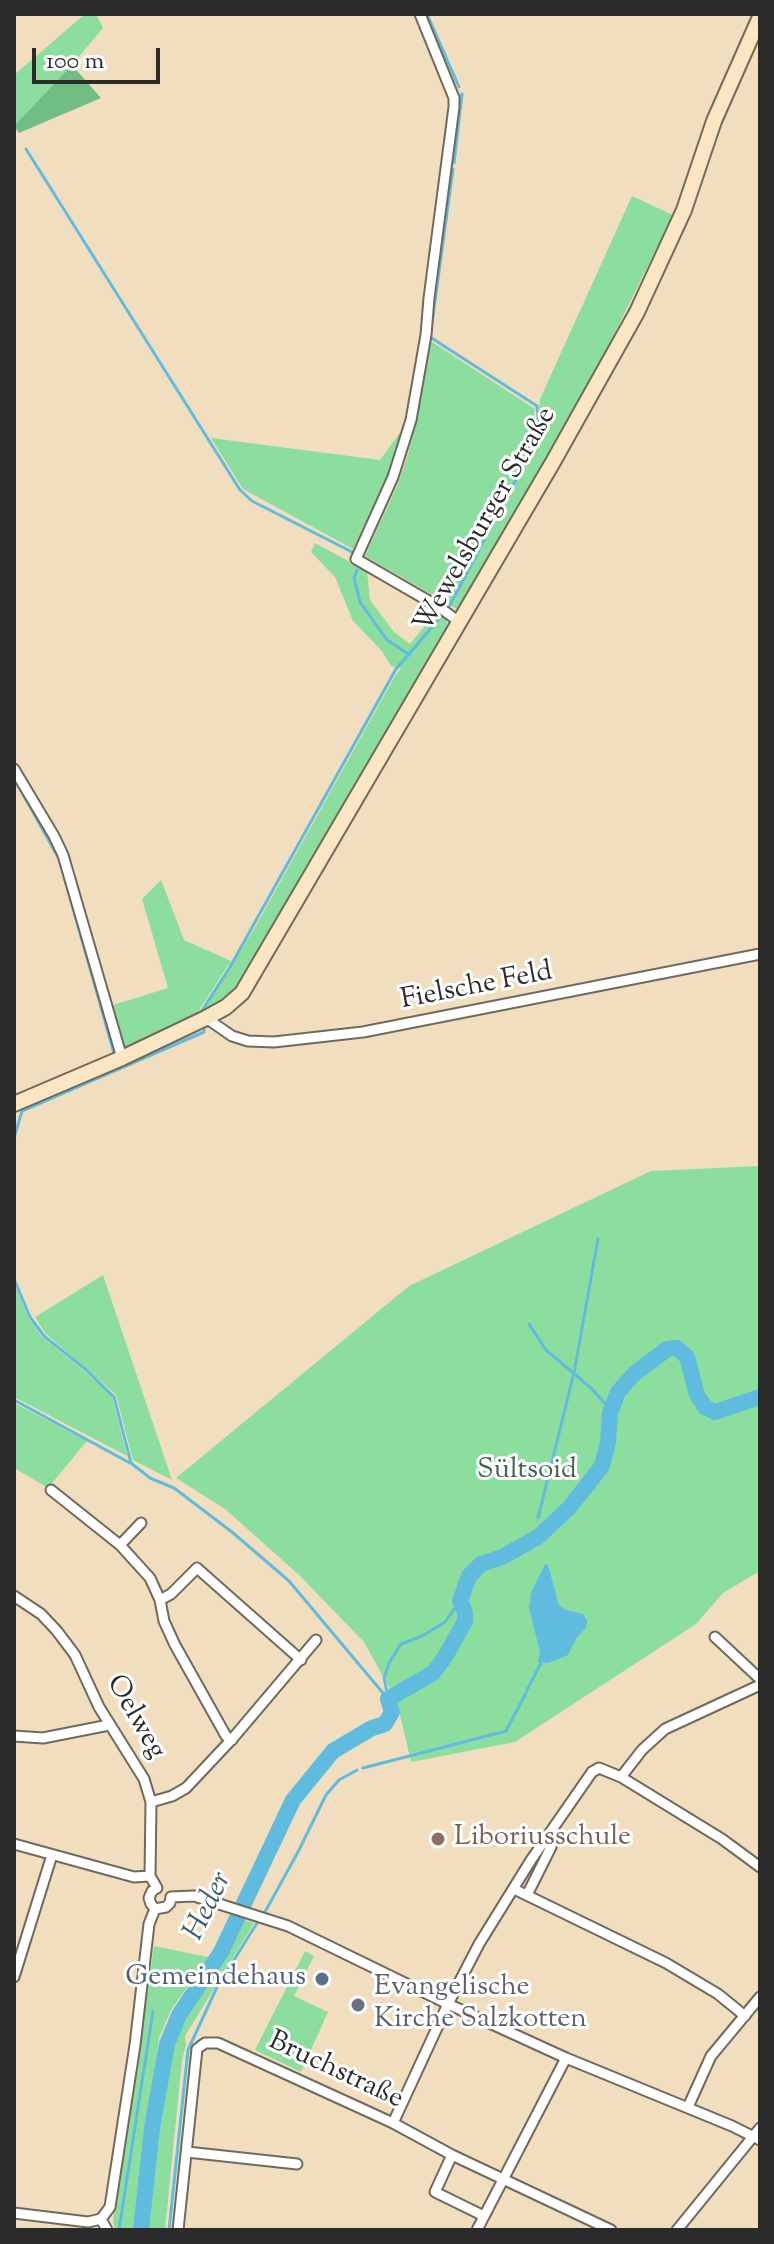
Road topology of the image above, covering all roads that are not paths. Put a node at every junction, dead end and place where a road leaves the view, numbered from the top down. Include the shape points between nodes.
1 (420, 14) edge
2 (760, 17) edge
3 (458, 621) junction
4 (14, 769) edge
5 (760, 954) edge
6 (206, 1018) junction
7 (122, 1058) junction
8 (14, 1104) edge
9 (51, 1490) dead end
10 (141, 1523) dead end
11 (120, 1545) junction
12 (14, 1596) edge
13 (160, 1600) junction
14 (715, 1637) dead end
15 (316, 1640) dead end
16 (301, 1660) junction
17 (760, 1682) edge
18 (109, 1725) junction
19 (14, 1736) edge
20 (232, 1740) junction
21 (621, 1777) junction
22 (151, 1802) junction
23 (544, 1842) junction
24 (14, 1844) edge
25 (52, 1855) junction
26 (760, 1867) edge
27 (150, 1876) junction
28 (157, 1888) junction
29 (514, 1889) junction
30 (527, 1895) junction
31 (171, 1897) junction
32 (155, 1909) junction
33 (14, 1977) edge
34 (760, 1997) edge
35 (448, 2004) junction
36 (745, 2016) junction
37 (566, 2058) junction
38 (688, 2107) junction
39 (393, 2123) junction
40 (760, 2128) edge
41 (756, 2138) edge
42 (187, 2152) junction
43 (452, 2155) junction
44 (297, 2164) dead end
45 (504, 2178) junction
46 (14, 2213) edge
47 (484, 2216) junction
48 (101, 2219) junction
49 (107, 2230) edge
50 (178, 2230) edge
51 (477, 2230) edge
52 (611, 2230) edge
53 (677, 2230) edge

1 - 3 street via 454,107 411,420 393,477 356,559
2 - 3 main road, Wewelsburger Straße via 714,121 684,210 637,312
3 - 6 main road, Wewelsburger Straße via 242,993
4 - 7 street via 63,855
5 - 6 street, Fielsche Feld via 363,1032 248,1041
6 - 7 main road, Wewelsburger Straße
7 - 8 main road
9 - 11 street
10 - 11 street
11 - 13 street via 150,1578
12 - 18 street, Oelweg via 41,1614 75,1655
13 - 16 street via 197,1568
13 - 20 street via 175,1645
14 - 17 street
15 - 16 street
16 - 20 street
17 - 21 street via 665,1729
18 - 19 street via 43,1738
18 - 22 street, Oelweg via 144,1779
20 - 22 street via 186,1788
21 - 23 street via 599,1768 592,1772
21 - 26 street
22 - 27 street, Oelweg
23 - 29 street
23 - 30 street via 551,1847
24 - 25 street
25 - 27 street via 134,1877
25 - 33 street
27 - 28 street
28 - 31 street via 166,1889
28 - 32 street via 149,1898
29 - 30 street
29 - 35 street
30 - 36 street via 666,1963
31 - 32 street via 166,1907
31 - 35 street via 194,1896 288,1926
32 - 48 street via 110,2207
34 - 36 street
35 - 37 street
35 - 39 street
36 - 38 street via 711,2056
37 - 38 street
37 - 45 street
38 - 41 street
39 - 42 street, Bruchstraße via 218,2043 205,2043 197,2049
39 - 43 street, Bruchstraße
40 - 41 street
41 - 53 street
42 - 44 street
42 - 50 street
43 - 45 street, Bruchstraße
43 - 47 street via 435,2192
45 - 47 street
45 - 52 street, Bruchstraße
46 - 48 street
47 - 51 street
48 - 49 street

